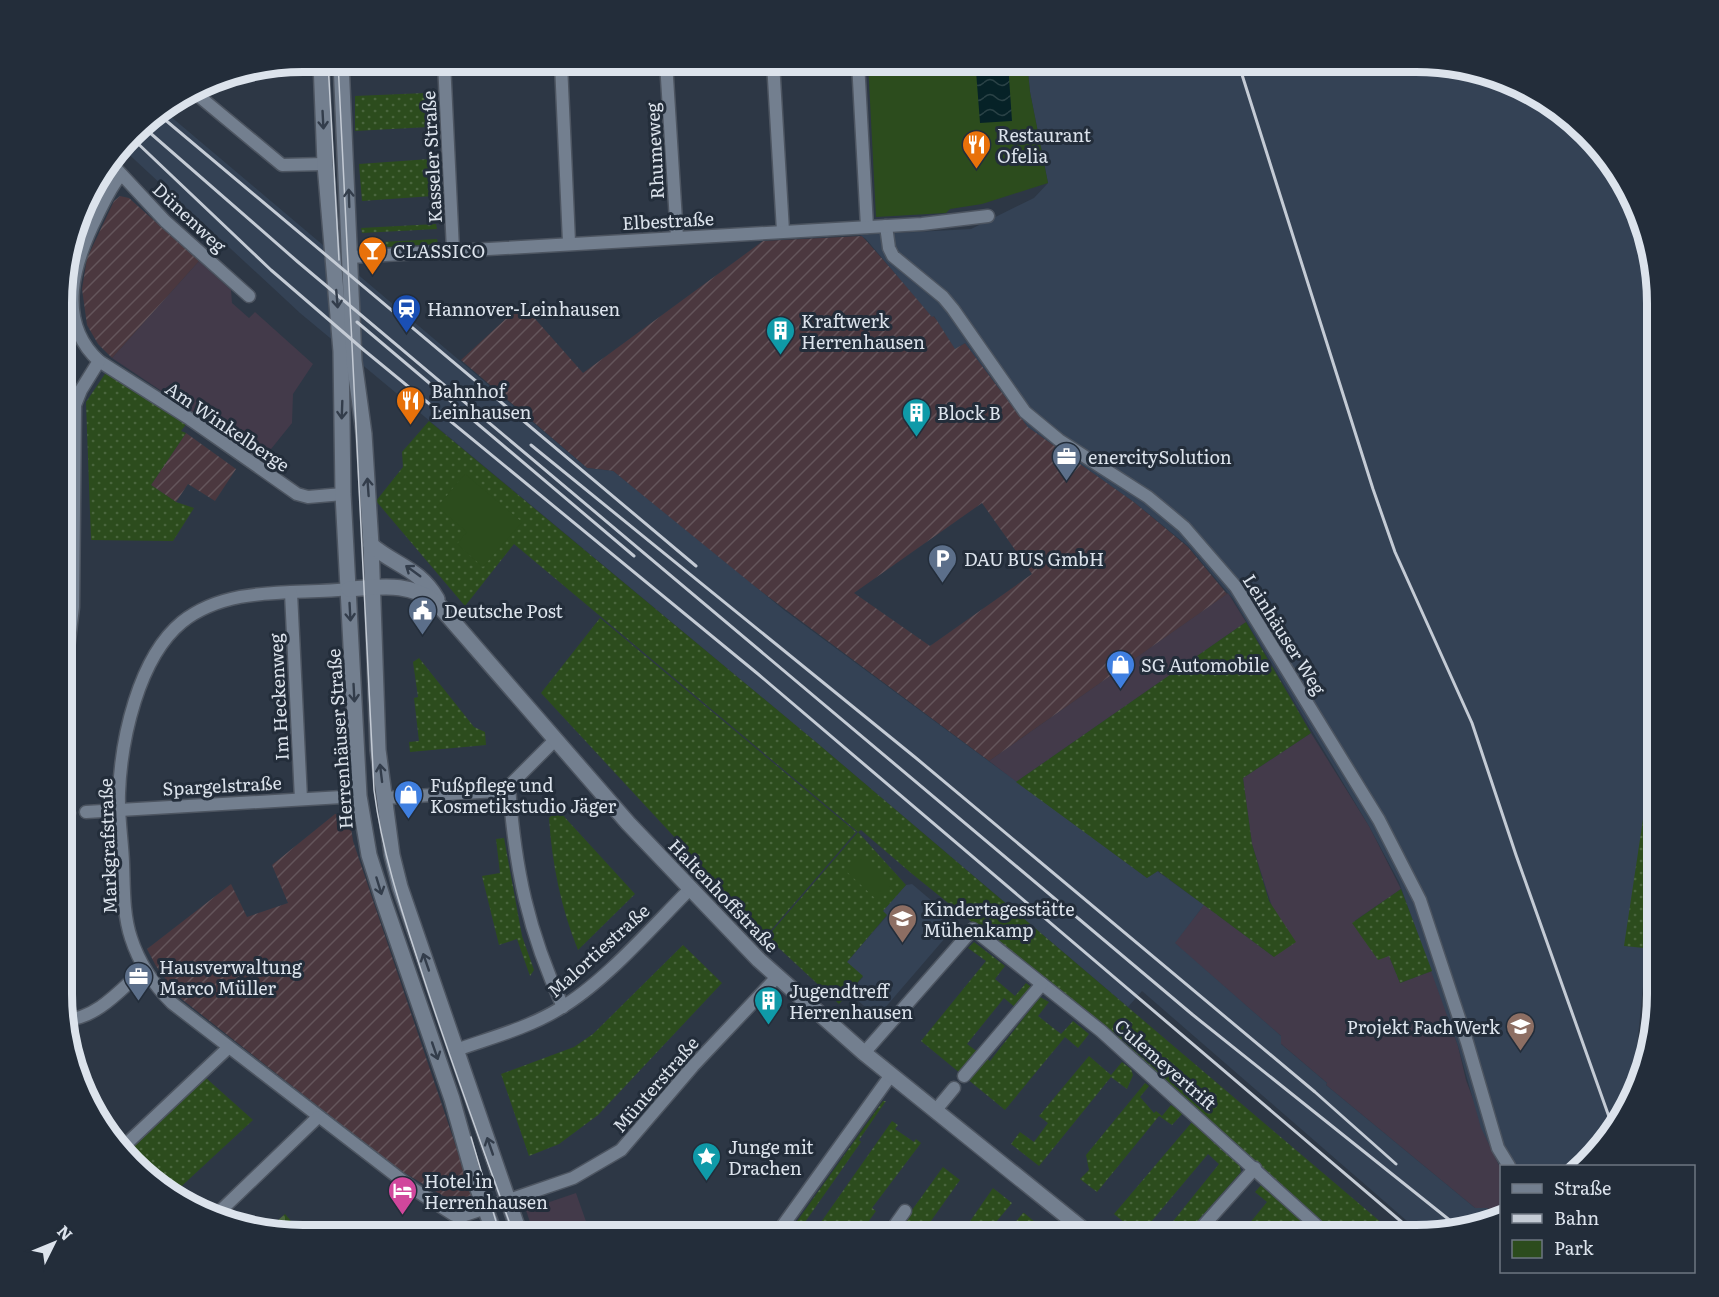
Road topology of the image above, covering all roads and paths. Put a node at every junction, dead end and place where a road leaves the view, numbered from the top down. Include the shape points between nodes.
1 (321, 72) edge
2 (341, 72) edge
3 (444, 72) edge
4 (561, 72) edge
5 (667, 72) edge
6 (774, 72) edge
7 (859, 72) edge
8 (200, 97) edge
9 (325, 164) junction
10 (115, 169) edge
11 (120, 176) junction
12 (988, 216) dead end
13 (886, 226) junction
14 (867, 227) junction
15 (783, 231) junction
16 (676, 237) junction
17 (569, 242) junction
18 (453, 250) junction
19 (350, 256) junction
20 (249, 296) dead end
21 (99, 361) junction
22 (343, 494) junction
23 (371, 545) junction
24 (372, 588) junction
25 (349, 589) junction
26 (291, 593) junction
27 (443, 609) junction
28 (72, 615) edge
29 (554, 741) junction
30 (509, 786) junction
31 (359, 796) junction
32 (384, 798) junction
33 (301, 799) junction
34 (120, 810) junction
35 (86, 812) dead end
36 (689, 890) junction
37 (144, 969) junction
38 (777, 977) junction
39 (1042, 984) junction
40 (562, 1008) junction
41 (73, 1018) edge
42 (228, 1048) junction
43 (456, 1050) junction
44 (864, 1053) junction
45 (891, 1075) junction
46 (964, 1076) dead end
47 (954, 1088) dead end
48 (935, 1111) junction
49 (318, 1117) junction
50 (127, 1143) edge
51 (1508, 1165) edge
52 (1255, 1168) junction
53 (508, 1202) junction
54 (221, 1210) edge
55 (485, 1210) junction
56 (905, 1211) dead end
57 (491, 1225) edge
58 (516, 1225) edge
59 (783, 1225) edge
60 (895, 1225) edge
61 (1078, 1225) edge
62 (1204, 1225) edge
63 (1316, 1225) edge

1 -> 9 street, Herrenhäuser Straße
19 -> 2 street
3 - 18 street, Kasseler Straße
4 - 17 street
5 - 16 street, Rhumeweg
6 - 15 street
7 - 14 street
8 - 9 street via 282,165
9 -> 22 street, Herrenhäuser Straße via 343,388
10 - 11 street, Dünenweg
11 - 20 street, Dünenweg
11 - 21 street, Am Winkelberge via 85,240 74,276 74,323 81,341
12 - 13 street, Elbestraße
13 - 14 street, Elbestraße
13 - 51 street, Leinhäuser Weg via 893,256 943,297 1025,412 1059,440 1148,497 1184,527 1236,586 1379,820 1420,900 1498,1148
14 - 15 street, Elbestraße
15 - 16 street, Elbestraße
16 - 17 street, Elbestraße
17 - 18 street, Elbestraße
18 - 19 street, Elbestraße
23 -> 19 street via 364,434 354,361
21 - 22 street, Am Winkelberge via 297,494
21 - 28 street via 81,390 75,413
22 - 25 street, Herrenhäuser Straße
23 - 24 street
27 -> 23 street via 421,577
24 - 25 street, Haltenhoffstraße
24 - 27 street, Haltenhoffstraße via 411,588
32 -> 24 street via 378,750
25 - 26 street, Markgrafstraße
25 -> 31 street, Herrenhäuser Straße
26 - 33 street, Im Heckenweg
26 - 34 street, Markgrafstraße via 222,601 191,616 168,636 137,694 122,762
27 - 29 street, Haltenhoffstraße
29 - 30 street
29 - 36 street, Haltenhoffstraße
30 - 32 street
30 - 40 street via 521,888 533,935
31 - 33 street, Spargelstraße
31 -> 55 street, Herrenhäuser Straße via 369,855 452,1099
43 -> 32 street via 400,887
33 - 34 street, Spargelstraße
34 - 35 street, Spargelstraße
34 - 37 street, Markgrafstraße via 125,908 131,938
36 - 38 street, Haltenhoffstraße
36 - 40 street, Malortiestraße via 611,967
37 - 41 street via 96,1010
37 - 42 street, Markgrafstraße via 156,988
38 - 44 street, Haltenhoffstraße
38 - 53 street, Münterstraße via 626,1145 573,1179
39 - 44 street, Culemeyertrift via 973,929
39 - 46 street
39 - 52 street, Culemeyertrift via 1101,1031
40 - 43 street, Malortiestraße
42 - 49 street, Markgrafstraße
42 - 50 street
53 -> 43 street
44 - 45 street, Haltenhoffstraße
45 - 48 street, Haltenhoffstraße
45 - 59 street
47 - 48 street
48 - 61 street, Haltenhoffstraße
49 - 54 street
49 - 55 street, Markgrafstraße via 454,1215
52 - 62 street
52 - 63 street, Culemeyertrift
53 - 55 street
53 - 58 street
55 - 57 street, Herrenhäuser Straße
56 - 60 street

